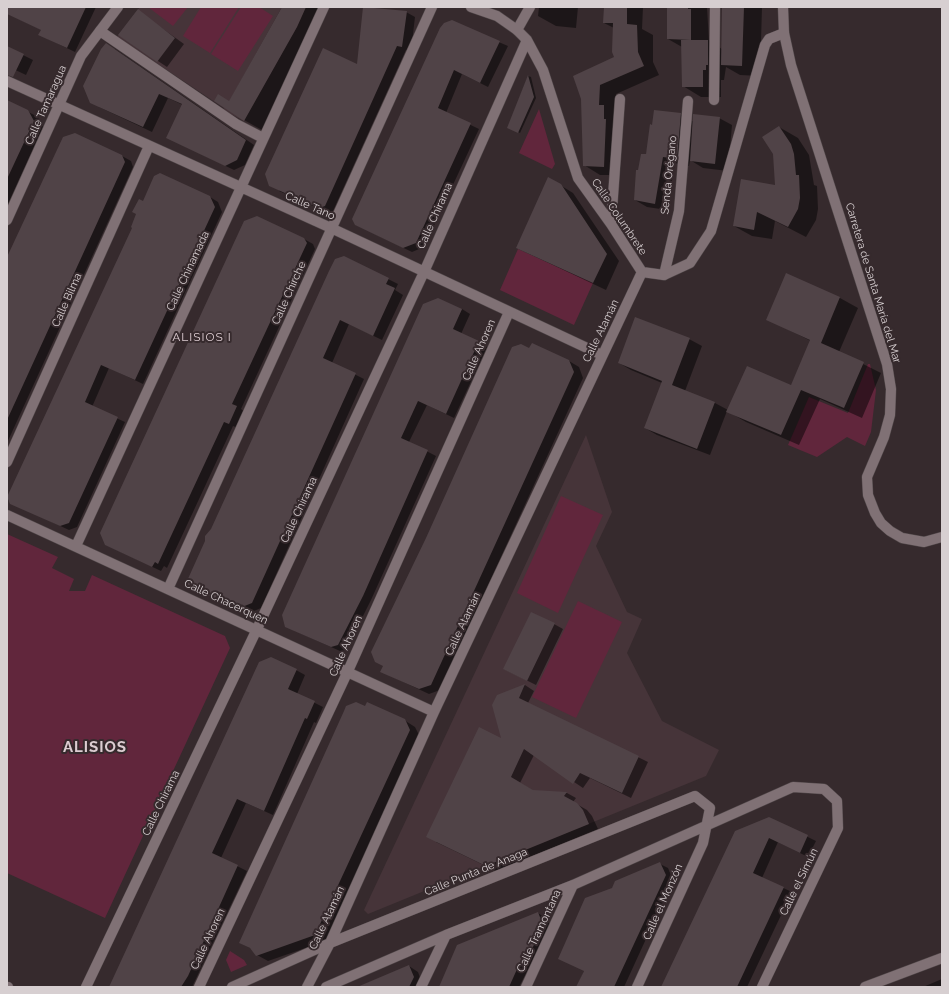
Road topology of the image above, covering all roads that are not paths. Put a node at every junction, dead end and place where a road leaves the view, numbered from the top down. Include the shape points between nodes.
1 (118, 7) edge
2 (324, 7) edge
3 (432, 7) edge
4 (471, 7) edge
5 (530, 7) edge
6 (715, 7) edge
7 (783, 7) edge
8 (518, 30) junction
9 (100, 31) junction
10 (784, 33) junction
11 (527, 40) junction
12 (7, 81) edge
13 (620, 99) dead end
14 (714, 100) dead end
15 (688, 101) dead end
16 (60, 105) junction
17 (263, 138) junction
18 (149, 146) junction
19 (240, 188) junction
20 (7, 220) edge
21 (611, 224) junction
22 (331, 228) junction
23 (424, 272) junction
24 (642, 272) junction
25 (664, 276) junction
26 (509, 312) junction
27 (602, 355) junction
28 (7, 462) edge
29 (7, 515) edge
30 (942, 537) edge
31 (76, 546) junction
32 (168, 589) junction
33 (257, 629) junction
34 (348, 671) junction
35 (434, 712) junction
36 (707, 825) junction
37 (573, 885) junction
38 (446, 935) junction
39 (330, 943) junction
40 (942, 951) edge
41 (942, 958) edge
42 (921, 964) junction
43 (86, 987) edge
44 (199, 987) edge
45 (232, 987) edge
46 (307, 987) edge
47 (326, 987) edge
48 (421, 987) edge
49 (526, 987) edge
50 (637, 987) edge
51 (762, 987) edge
52 (865, 987) edge

1 - 9 street, Calle Tamaragua
2 - 17 street, Calle Chinamada
3 - 22 street, Calle Chirche
4 - 8 street, Calle Columbrete via 497,16
5 - 8 street
6 - 14 street
7 - 10 street, Carretera de Santa María del Mar
8 - 11 street, Calle Columbrete
9 - 16 street, Calle Tamaragua via 82,56
9 - 17 street via 236,124
10 - 25 street via 769,39 765,45 711,231 690,263
10 - 30 street, Carretera de Santa María del Mar via 791,65 887,364 890,415 884,437 867,477 868,495 881,523 902,538 924,542
11 - 21 street, Calle Columbrete via 543,70 578,178
11 - 23 street, Calle Chirama
12 - 16 street, Calle Tano
13 - 21 street
15 - 25 street, Senda Orégano via 679,211
16 - 18 street, Calle Tano
16 - 20 street, Calle Tamaragua
17 - 19 street, Calle Chinamada
18 - 19 street, Calle Tano
18 - 28 street, Calle Bilma
19 - 22 street, Calle Tano
19 - 31 street, Calle Chinamada
21 - 24 street, Calle Columbrete
22 - 23 street, Calle Tano
22 - 32 street, Calle Chirche
23 - 26 street, Calle Tano
23 - 33 street, Calle Chirama
24 - 25 street, Calle Columbrete
24 - 27 street, Calle Atamán
26 - 27 street, Calle Tano
26 - 34 street, Calle Ahoren
27 - 35 street, Calle Atamán
29 - 31 street, Calle Chacerquen
31 - 32 street, Calle Chacerquen
32 - 33 street, Calle Chacerquen
33 - 34 street, Calle Chacerquen
33 - 43 street, Calle Chirama
34 - 35 street, Calle Chacerquen
34 - 44 street, Calle Ahoren
35 - 39 street, Calle Atamán
36 - 37 street
36 - 39 street, Calle Punta de Anaga via 710,808 695,796
36 - 50 street, Calle el Monzón via 703,843
36 - 51 street, Calle el Simún via 793,787 824,789 837,801 838,828
37 - 38 street
37 - 49 street, Calle Tramontana
38 - 47 street
38 - 48 street
39 - 45 street, Calle Punta de Anaga
39 - 46 street, Calle Atamán
40 - 42 street
41 - 42 street
42 - 52 street

